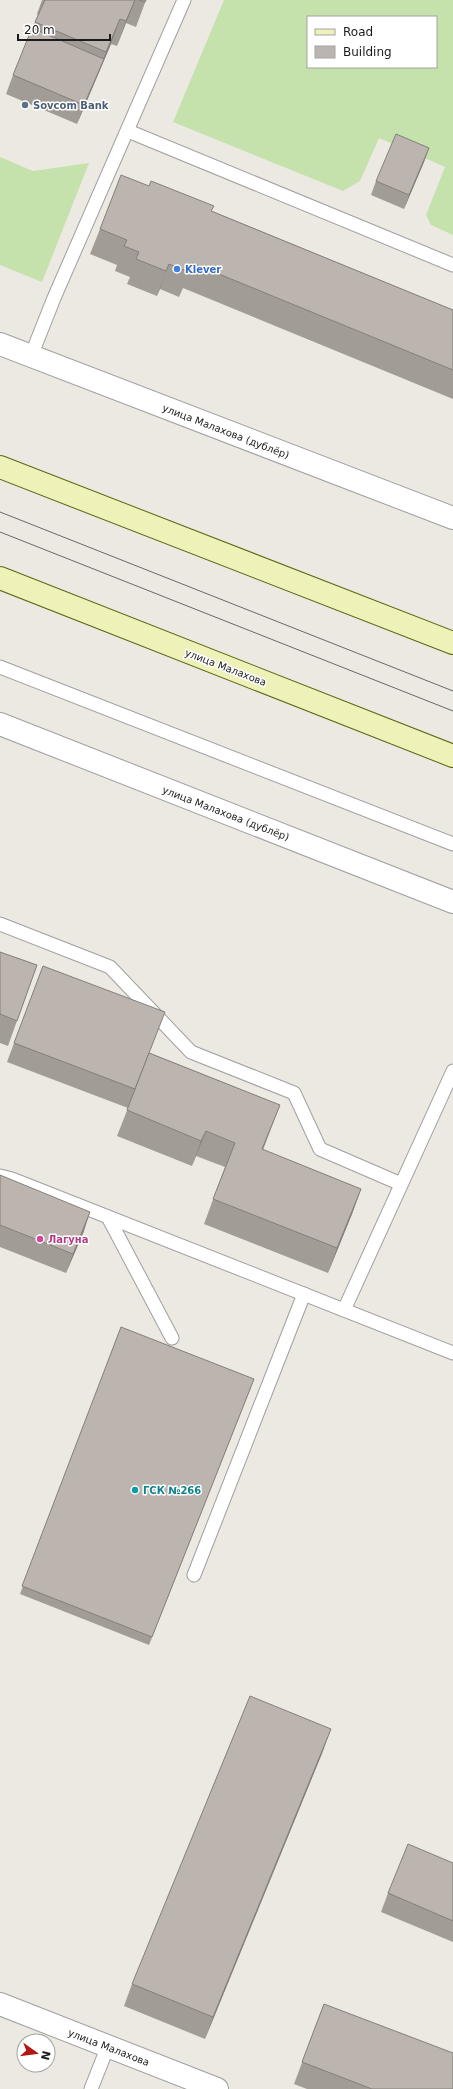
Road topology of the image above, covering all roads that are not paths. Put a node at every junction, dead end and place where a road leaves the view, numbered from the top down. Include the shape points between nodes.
1 (184, 0) edge
2 (128, 131) junction
3 (453, 265) edge
4 (0, 344) edge
5 (31, 356) junction
6 (0, 467) edge
7 (453, 518) edge
8 (0, 578) edge
9 (453, 643) edge
10 (0, 667) edge
11 (0, 724) edge
12 (453, 756) edge
13 (453, 844) edge
14 (453, 902) edge
15 (0, 924) edge
16 (453, 1072) edge
17 (0, 1176) edge
18 (401, 1184) junction
19 (108, 1217) junction
20 (304, 1294) junction
21 (344, 1310) junction
22 (172, 1338) dead end
23 (453, 1354) edge
24 (194, 1574) dead end
25 (0, 2004) edge
26 (108, 2046) junction
27 (91, 2089) edge
28 (217, 2089) edge

1 - 2 lane
2 - 3 lane
2 - 5 lane
4 - 5 street, улица Малахова (дублёр)
5 - 7 street, улица Малахова (дублёр)
6 - 9 main road
8 - 12 main road, улица Малахова
10 - 13 lane
11 - 14 street, улица Малахова (дублёр)
15 - 18 lane via 110,967 191,1052 294,1093 320,1149
16 - 18 lane
17 - 19 lane
18 - 21 lane
19 - 20 lane
19 - 22 lane
20 - 21 lane
20 - 24 lane
21 - 23 lane
25 - 26 street, улица Малахова
26 - 27 lane
26 - 28 street, улица Малахова

